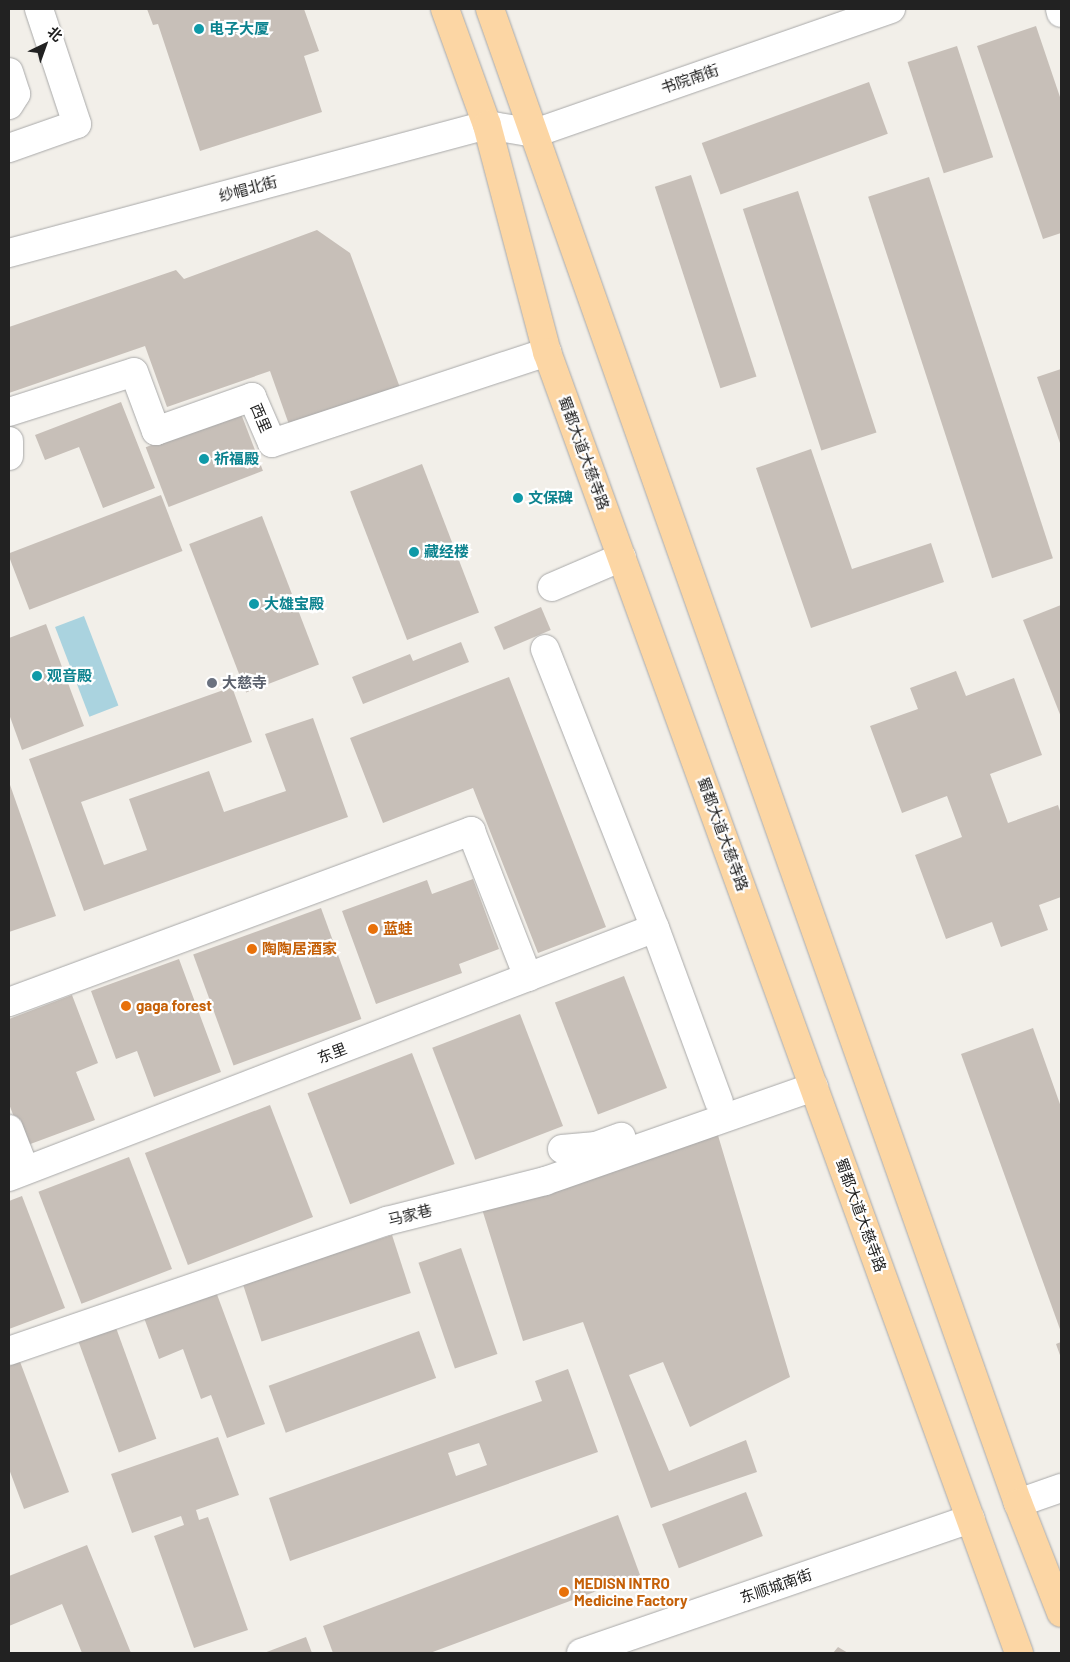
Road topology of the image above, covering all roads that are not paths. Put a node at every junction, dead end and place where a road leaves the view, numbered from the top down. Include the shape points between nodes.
1 (39, 9) edge
2 (445, 9) edge
3 (490, 9) edge
4 (891, 9) edge
5 (1060, 9) edge
6 (1061, 12) edge
7 (9, 72) edge
8 (9, 105) edge
9 (487, 125) junction
10 (534, 133) junction
11 (9, 148) edge
12 (9, 253) edge
13 (548, 352) junction
14 (9, 412) edge
15 (9, 441) edge
16 (9, 456) edge
17 (622, 557) junction
18 (552, 587) dead end
19 (546, 649) dead end
20 (655, 928) junction
21 (528, 977) junction
22 (9, 1002) edge
23 (811, 1078) junction
24 (719, 1102) junction
25 (9, 1129) edge
26 (562, 1149) dead end
27 (17, 1174) edge
28 (9, 1351) edge
29 (1061, 1488) edge
30 (1018, 1503) junction
31 (971, 1519) junction
32 (1061, 1613) edge
33 (581, 1653) edge
34 (1019, 1653) edge

1 - 11 street via 77,124
2 - 9 main road, 蜀都大道大慈寺路
3 - 10 main road
4 - 10 street, 书院南街
5 - 6 street
7 - 8 street via 16,94
9 - 10 street, 书院南街
9 - 12 street, 纱帽北街
9 - 13 main road, 蜀都大道大慈寺路
10 - 30 main road
13 - 14 street, 西里 via 272,443 252,397 156,431 134,372
13 - 17 main road, 蜀都大道大慈寺路
15 - 16 street
17 - 18 street
17 - 23 main road, 蜀都大道大慈寺路
19 - 20 street
20 - 21 street, 东里
20 - 24 street
21 - 22 street via 471,831
21 - 27 street, 东里
23 - 24 street
23 - 28 street, 马家巷 via 545,1181 387,1221
23 - 31 main road, 蜀都大道大慈寺路
24 - 26 street via 596,1146
25 - 27 street
29 - 30 street
30 - 32 main road
31 - 33 street, 东顺城南街
31 - 34 main road, 蜀都大道大慈寺路

